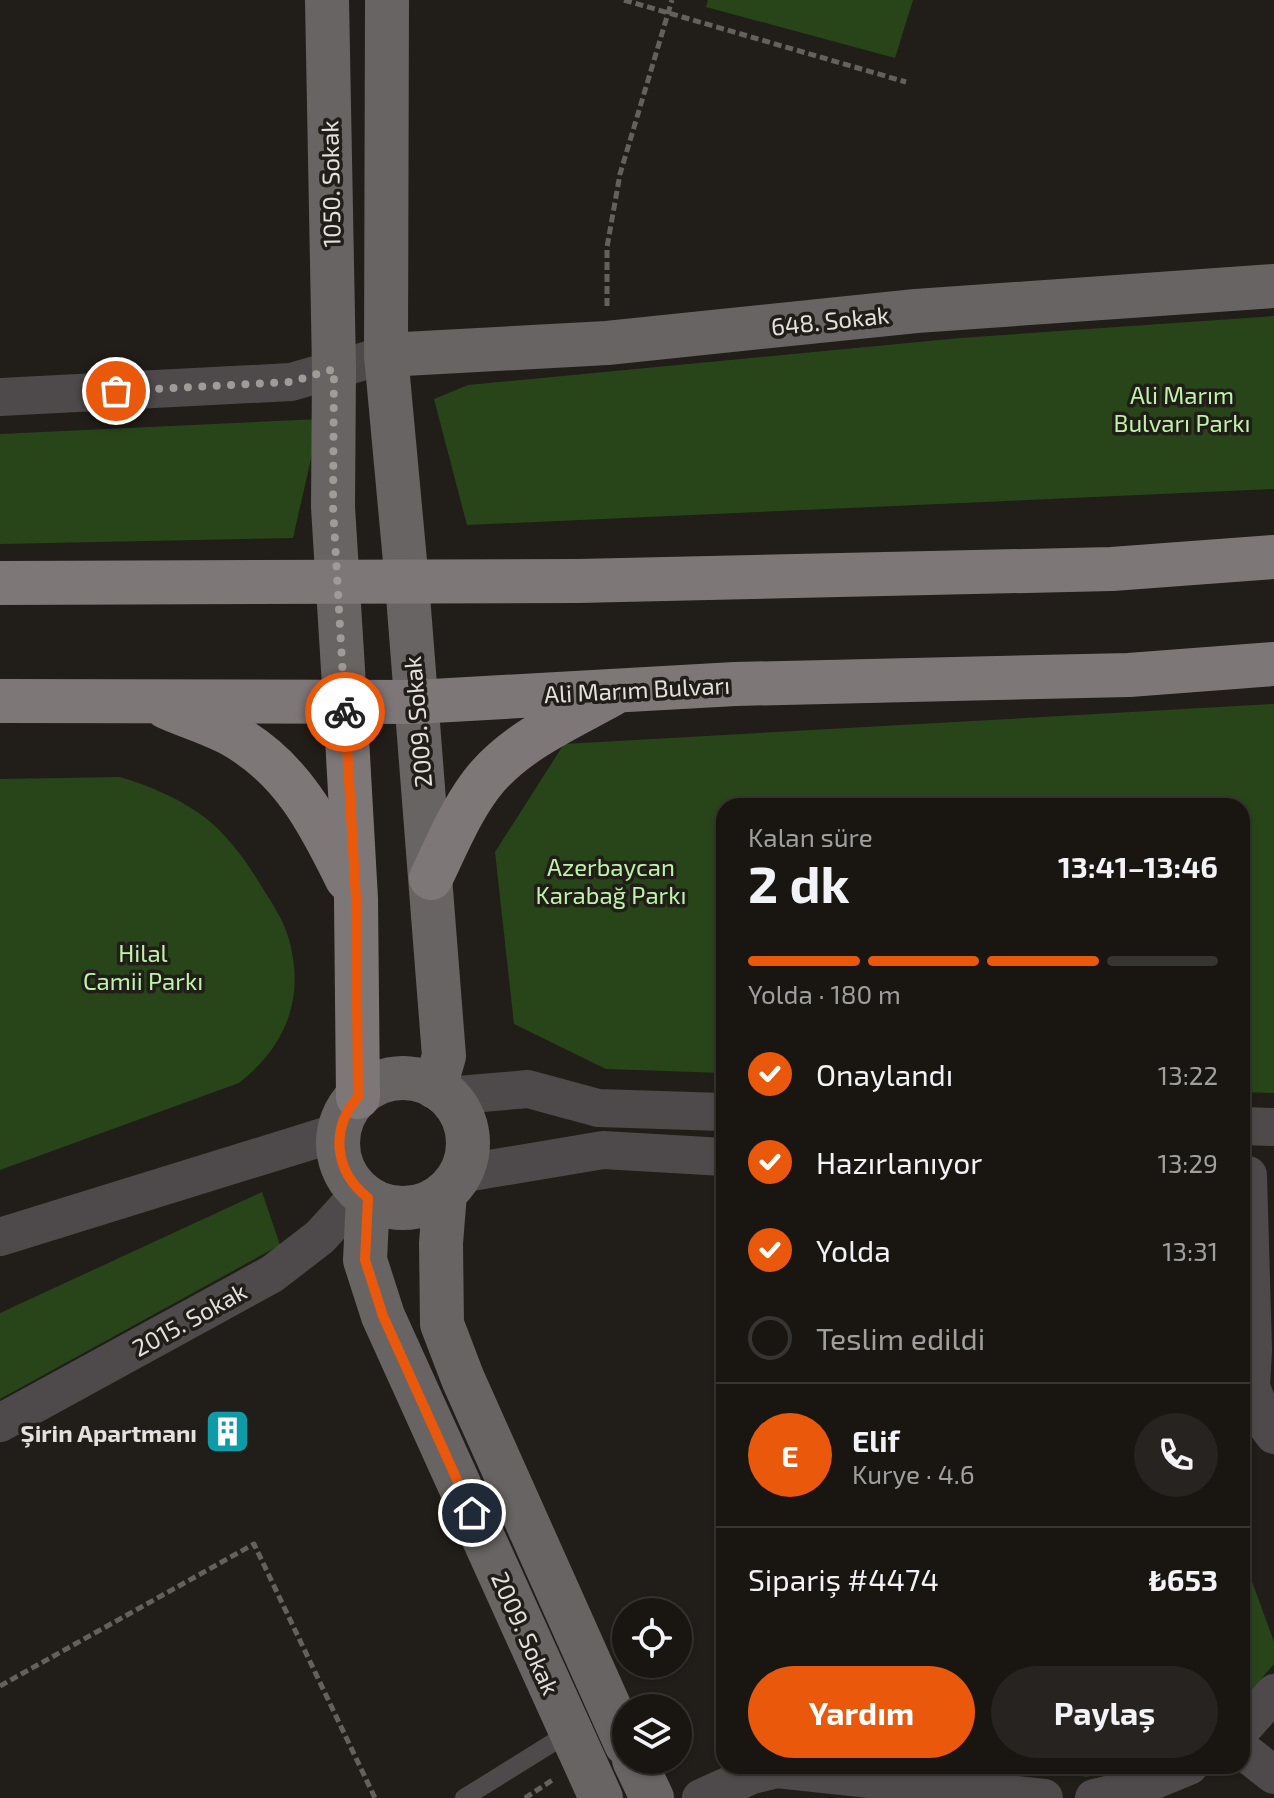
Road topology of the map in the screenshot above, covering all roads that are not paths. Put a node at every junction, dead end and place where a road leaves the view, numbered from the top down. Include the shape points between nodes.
1 (327, 0) edge
2 (387, 0) edge
3 (1274, 286) edge
4 (386, 355) junction
5 (334, 369) junction
6 (0, 397) edge
7 (1274, 557) edge
8 (337, 581) junction
9 (0, 583) edge
10 (407, 583) junction
11 (1274, 664) edge
12 (620, 690) junction
13 (149, 700) junction
14 (0, 701) edge
15 (345, 702) junction
16 (415, 702) junction
17 (431, 878) junction
18 (356, 896) junction
19 (441, 1092) junction
20 (716, 1112) edge
21 (348, 1114) junction
22 (1250, 1126) edge
23 (1274, 1127) edge
24 (716, 1157) edge
25 (1255, 1175) edge
26 (452, 1184) junction
27 (364, 1195) junction
28 (0, 1237) edge
29 (1250, 1365) edge
30 (1250, 1394) edge
31 (0, 1423) edge
32 (1274, 1435) edge
33 (600, 1690) junction
34 (1274, 1693) edge
35 (612, 1715) edge
36 (1250, 1720) edge
37 (566, 1722) junction
38 (1250, 1756) edge
39 (641, 1774) edge
40 (756, 1774) edge
41 (832, 1774) edge
42 (1170, 1774) edge
43 (1274, 1775) edge
44 (464, 1798) edge
45 (601, 1798) edge
46 (652, 1798) edge
47 (701, 1798) edge
48 (1044, 1798) edge
49 (1094, 1798) edge

1 - 5 street, 1050. Sokak
2 - 4 street
3 - 4 street, 648. Sokak via 916,311 607,343
4 - 5 street
4 - 10 street, 2009. Sokak
5 - 6 street via 291,382
5 - 8 street
7 - 10 main road via 1112,569
8 - 9 main road
8 - 10 main road
8 - 15 street
10 - 16 street, 2009. Sokak
11 - 12 main road, Ali Marım Bulvarı via 1129,675
12 - 16 main road, Ali Marım Bulvarı
12 - 17 main road via 505,759 474,795
13 - 14 main road, Ali Marım Bulvarı
13 - 15 main road, Ali Marım Bulvarı
13 - 18 main road via 234,736 274,767 318,819
15 - 16 main road, Ali Marım Bulvarı
15 - 18 main road
16 - 17 street, 2009. Sokak
17 - 19 street, 2009. Sokak via 444,1056
18 - 21 main road
19 - 20 street via 528,1089 598,1108
19 - 21 street via 416,1080 395,1079 375,1085
19 - 26 street via 460,1113 467,1133 467,1154
21 - 27 street via 338,1143 342,1165
21 - 28 street
22 - 23 street
24 - 26 street via 603,1150
25 - 29 street
26 - 27 street via 430,1202 412,1208 394,1208
26 - 33 street, 2009. Sokak via 441,1243 442,1324
27 - 31 street, 2015. Sokak via 272,1274
27 - 37 street, 2009. Sokak via 365,1260 383,1316
30 - 32 street
33 - 35 street, 2009. Sokak
33 - 37 street
34 - 36 street
37 - 44 lane
37 - 45 street, 2009. Sokak
38 - 43 street
39 - 46 street
40 - 47 street
41 - 48 street
42 - 49 street

